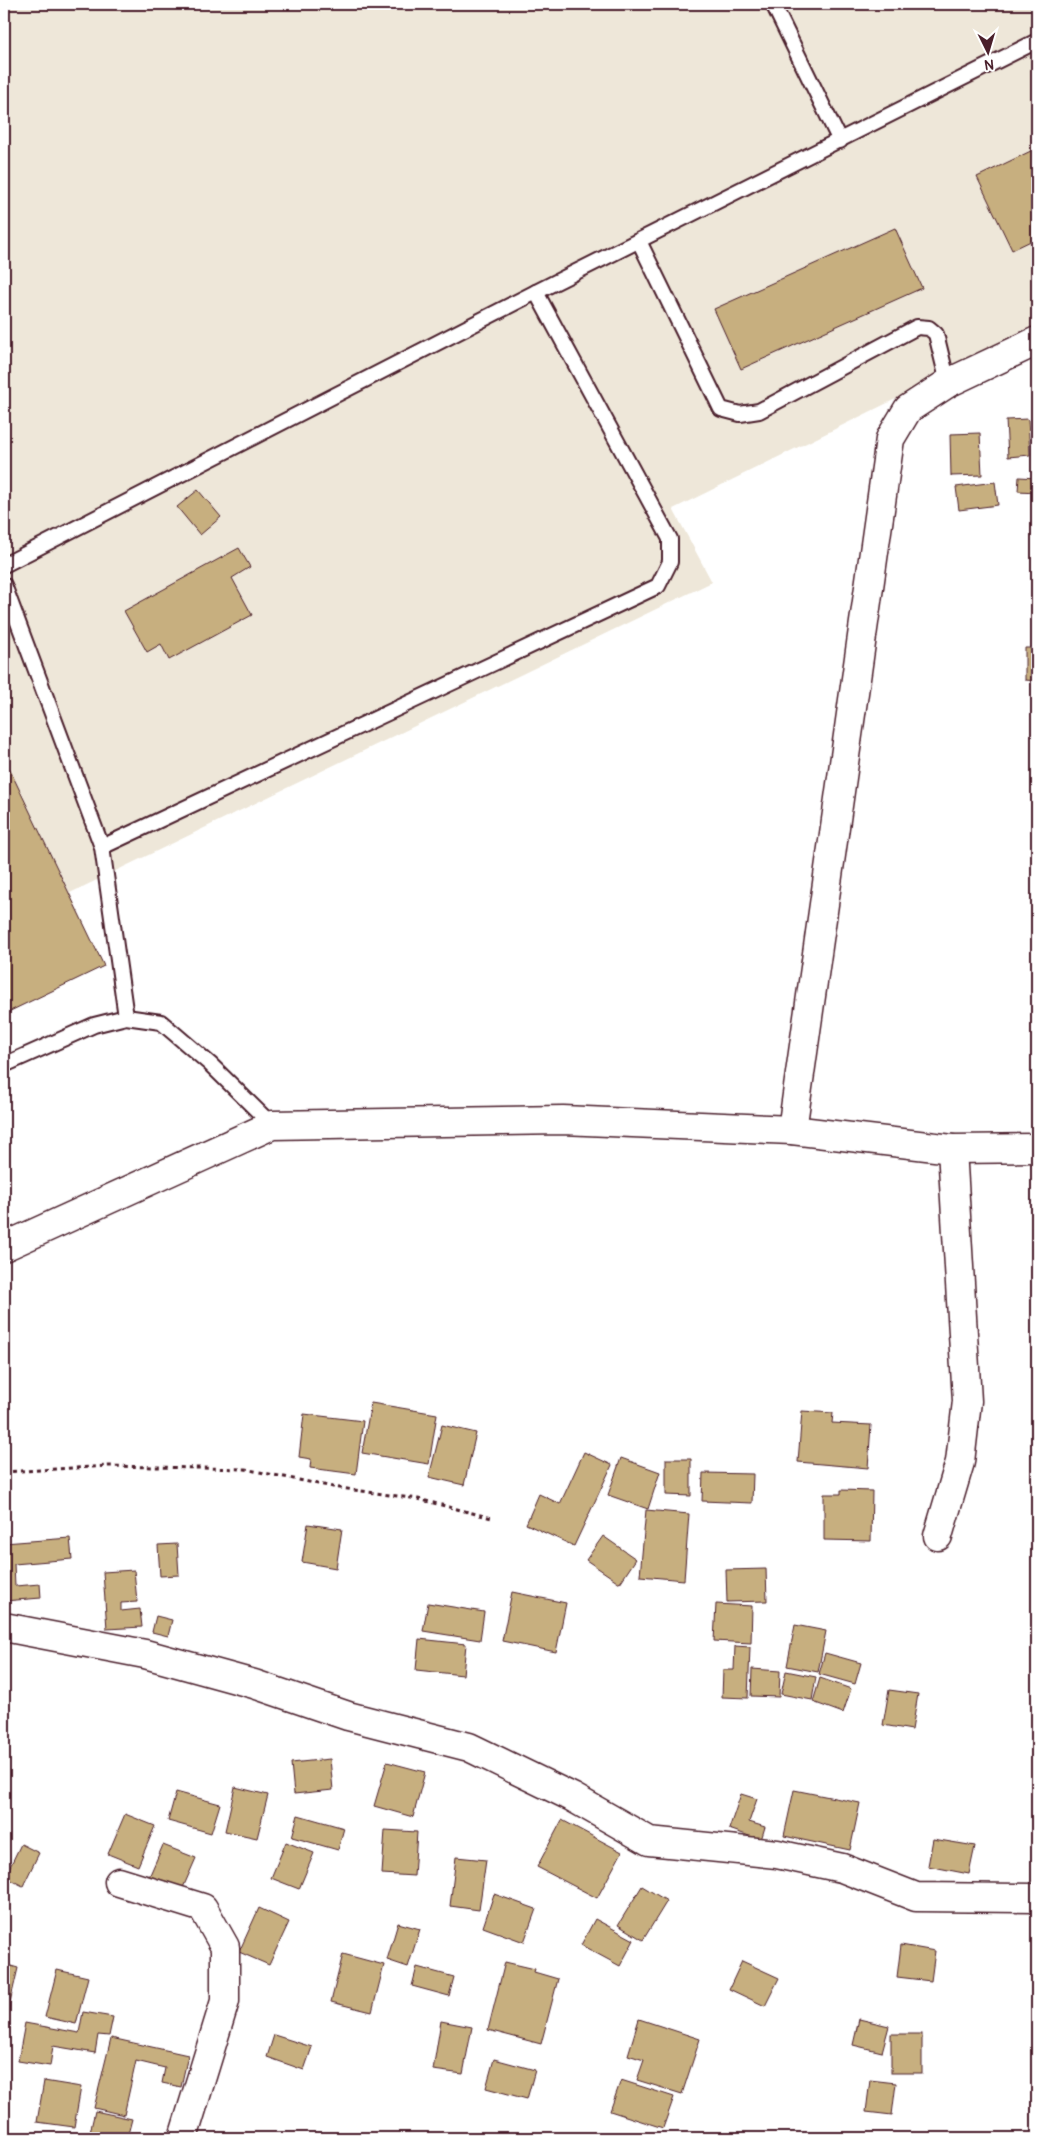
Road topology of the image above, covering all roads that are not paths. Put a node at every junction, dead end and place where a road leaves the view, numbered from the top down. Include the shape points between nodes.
1 (773, 4) edge
2 (1037, 41) edge
3 (840, 141) junction
4 (639, 241) junction
5 (536, 292) junction
6 (1037, 341) edge
7 (948, 383) junction
8 (4, 564) edge
9 (4, 585) edge
10 (102, 848) junction
11 (126, 1017) junction
12 (4, 1065) edge
13 (272, 1125) junction
14 (792, 1130) junction
15 (1037, 1148) edge
16 (952, 1149) junction
17 (4, 1247) edge
18 (938, 1536) dead end
19 (4, 1627) edge
20 (119, 1882) dead end
21 (1037, 1898) edge
22 (183, 2138) edge

1 - 3 lane
2 - 3 lane
3 - 4 lane
4 - 5 lane
4 - 7 lane via 721,409 740,414 759,411 917,327 929,328 936,334
5 - 8 lane
5 - 10 lane via 670,539 670,562 658,586
6 - 7 street
7 - 14 street via 908,409 890,439
9 - 10 lane
10 - 11 lane
11 - 12 lane via 94,1025
11 - 13 lane via 161,1022 210,1064
13 - 14 street via 563,1120
13 - 17 street
14 - 16 street
15 - 16 street
16 - 18 street via 967,1401 960,1462
19 - 21 street via 145,1654 254,1684 348,1716 469,1748 572,1797 649,1841 777,1854 842,1868 916,1897
20 - 22 street via 203,1908 225,1948 225,2001

